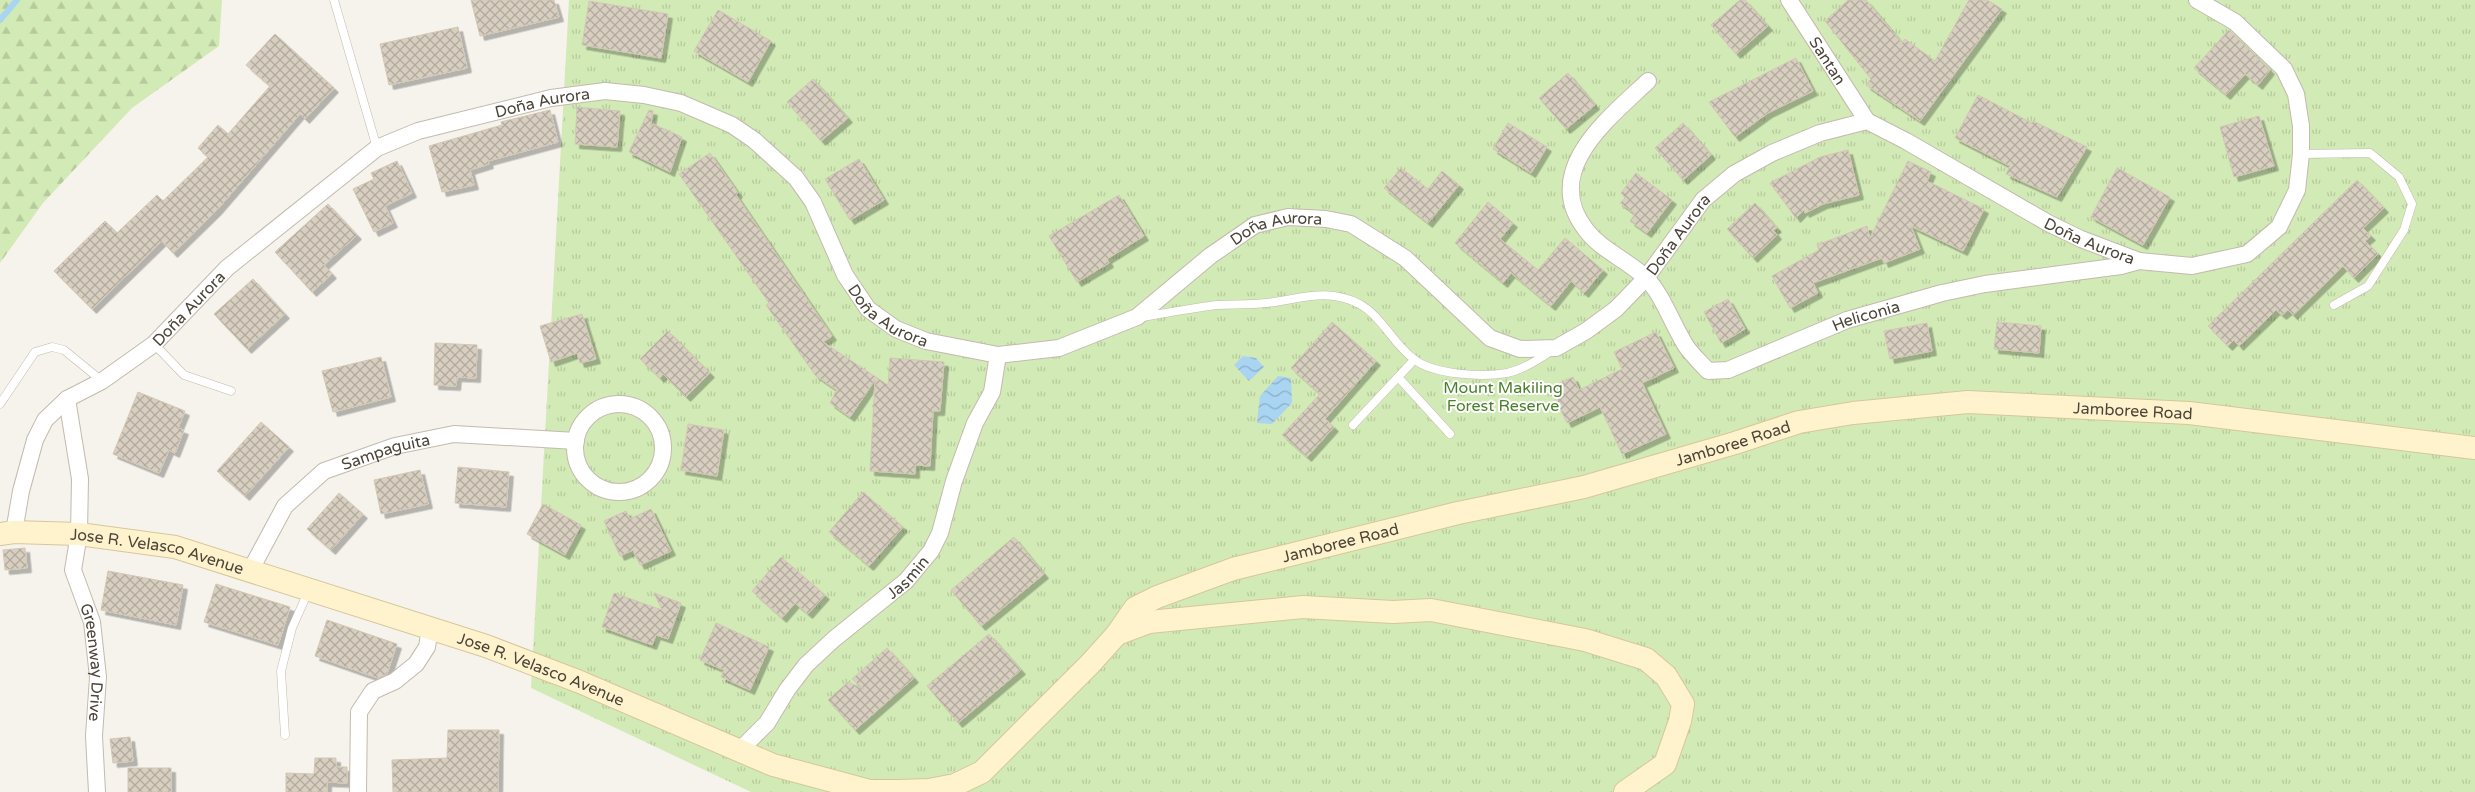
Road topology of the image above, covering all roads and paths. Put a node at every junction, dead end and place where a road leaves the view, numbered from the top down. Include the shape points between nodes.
1 (334, 0) edge
2 (1789, 0) edge
3 (2196, 0) edge
4 (1648, 81) dead end
5 (1867, 121) junction
6 (378, 148) junction
7 (2301, 154) junction
8 (2139, 261) junction
9 (1646, 278) junction
10 (2334, 305) dead end
11 (1137, 317) junction
12 (154, 344) junction
13 (1556, 348) junction
14 (998, 355) junction
15 (1414, 360) junction
16 (1398, 377) junction
17 (102, 381) junction
18 (231, 391) dead end
19 (67, 398) junction
20 (0, 404) edge
21 (1353, 425) dead end
22 (1450, 434) dead end
23 (576, 441) junction
24 (2475, 448) edge
25 (7, 533) edge
26 (79, 534) junction
27 (250, 571) junction
28 (309, 588) junction
29 (430, 628) junction
30 (1117, 634) junction
31 (1050, 703) joint
32 (285, 735) dead end
33 (739, 751) junction
34 (97, 792) edge
35 (358, 792) edge
36 (1625, 792) edge

1 - 6 lane
2 - 5 street, Santan
3 - 7 street, Doña Aurora via 2235,22 2284,69 2296,94
4 - 9 street via 1596,130 1574,166 1569,188 1575,212 1586,231
5 - 8 street, Doña Aurora via 2081,239
5 - 9 street, Doña Aurora via 1820,133 1772,153 1734,174 1703,200
6 - 12 street, Doña Aurora via 226,268
6 - 14 street, Doña Aurora via 418,132 551,98 605,91 681,103 732,125 796,178 813,202 845,274 868,309 896,329 926,341
7 - 8 street, Doña Aurora via 2297,190 2279,227 2247,254 2192,266
7 - 10 lane via 2370,153 2399,177 2412,204 2404,230 2368,286
8 - 9 street, Heliconia via 1942,293 1847,320 1728,370 1708,371 1686,346
9 - 13 street, Doña Aurora via 1616,309
11 - 13 street, Doña Aurora via 1210,256 1254,225 1288,217 1326,219 1351,224 1404,258 1490,338 1520,349
11 - 14 street, Doña Aurora via 1059,348
11 - 15 lane via 1334,296 1372,312
12 - 17 street, Doña Aurora
12 - 18 lane via 184,375
13 - 15 lane via 1508,373 1469,374 1430,368
14 - 33 street, Jasmin via 992,392 975,423 940,533 931,551 906,581 806,665 767,723
15 - 16 lane
16 - 21 lane
16 - 22 lane
17 - 19 street, Doña Aurora
17 - 20 lane via 64,350 52,347 35,352
19 - 25 street, Doña Aurora via 45,420 35,440
19 - 26 street via 80,478
23 - 23 street via 579,466 586,476 596,485 614,491 633,490 644,484 654,476 663,452 659,428 642,410 631,405 612,404 595,411 579,429
23 - 27 street, Sampaguita via 454,434 395,446 324,471 285,506
24 - 30 main road, Jamboree Road via 2188,413 1968,402 1853,413 1799,422 1584,487 1352,538 1233,569 1135,608
25 - 26 main road, Jose R. Velasco Avenue
26 - 27 main road, Jose R. Velasco Avenue via 175,547
26 - 34 street, Greenway Drive via 73,570 92,622 98,677 94,736
27 - 28 main road, Jose R. Velasco Avenue
28 - 29 main road, Jose R. Velasco Avenue
28 - 32 lane via 292,628 281,671
29 - 33 main road, Jose R. Velasco Avenue via 580,682
29 - 35 street via 427,647 416,664 373,691 359,712
30 - 31 main road, Jamboree Road
30 - 36 main road via 1149,622 1303,607 1392,612 1430,610 1585,640 1646,659 1666,676 1682,704 1680,721 1665,764
31 - 33 main road, Jose R. Velasco Avenue via 982,772 955,785 929,790 870,791 774,765

